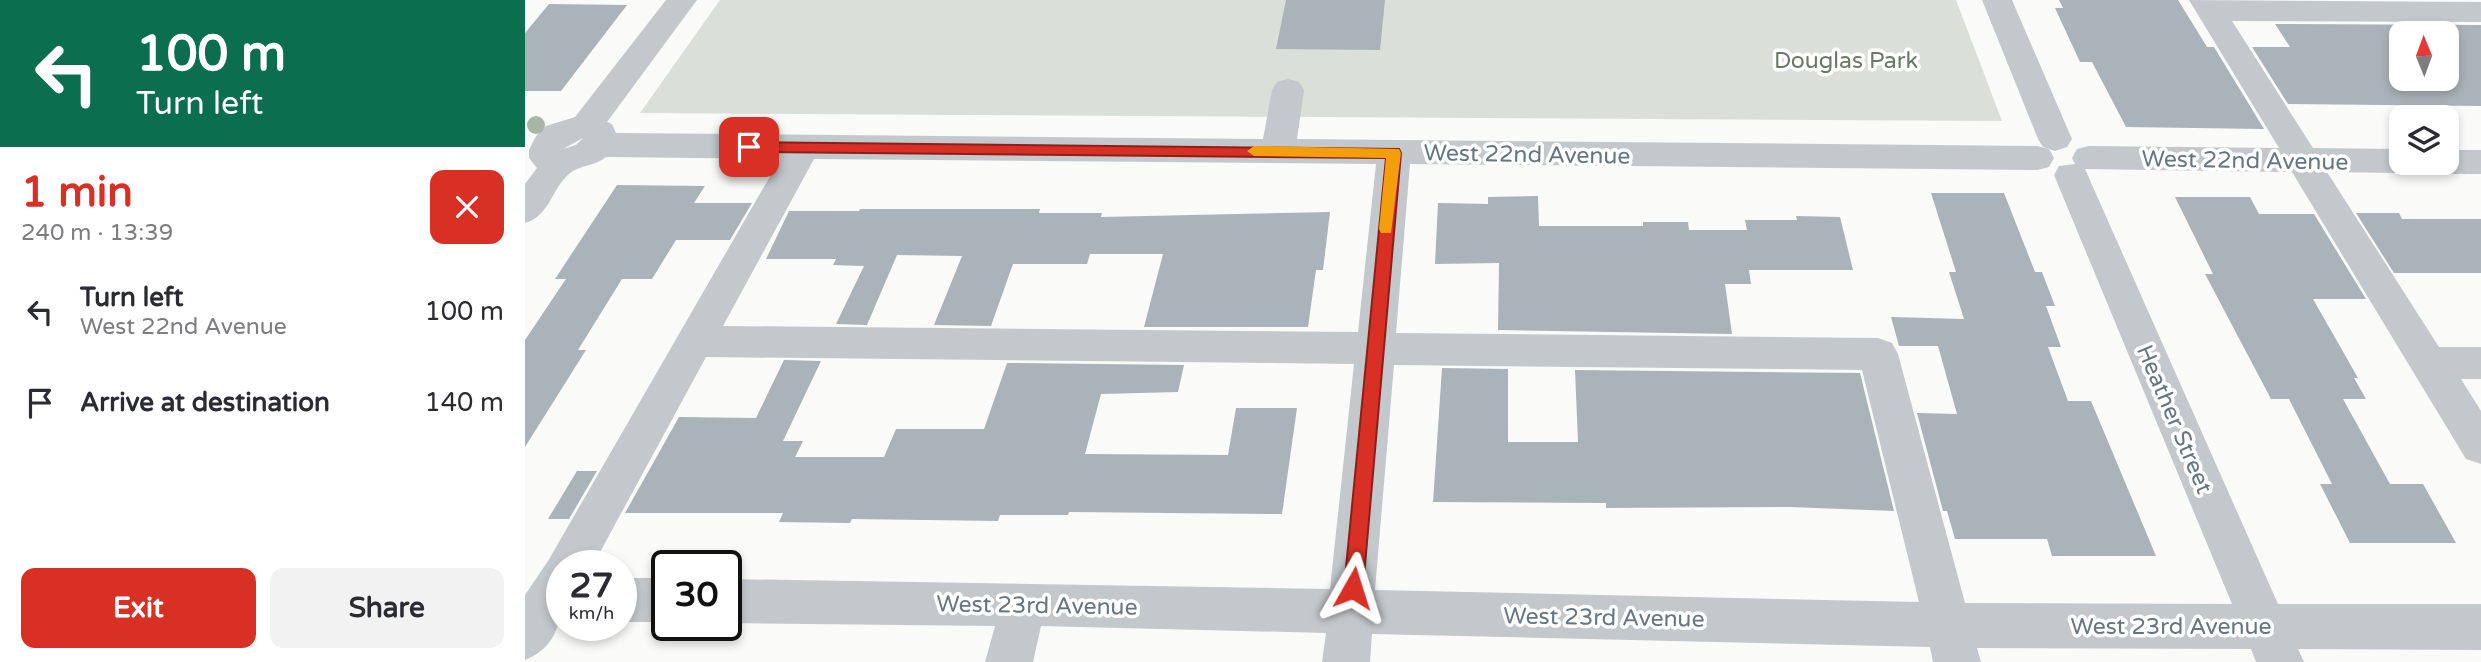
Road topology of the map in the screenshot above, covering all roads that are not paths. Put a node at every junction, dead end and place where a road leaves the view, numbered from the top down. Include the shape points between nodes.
1 (682, 0) edge
2 (1997, 0) edge
3 (2208, 6) edge
4 (2481, 12) edge
5 (1288, 90) dead end
6 (592, 136) junction
7 (804, 147) junction
8 (544, 151) edge
9 (1278, 151) junction
10 (1394, 153) junction
11 (2063, 158) junction
12 (2304, 161) junction
13 (2389, 161) edge
14 (2459, 162) edge
15 (2481, 162) edge
16 (525, 210) edge
17 (696, 341) junction
18 (1375, 348) junction
19 (2430, 363) junction
20 (2481, 363) edge
21 (2481, 446) edge
22 (575, 550) edge
23 (546, 600) edge
24 (742, 601) edge
25 (1024, 604) junction
26 (1351, 611) junction
27 (2481, 627) edge
28 (525, 637) edge
29 (1952, 643) edge
30 (2272, 644) edge
31 (1009, 662) edge
32 (1346, 662) edge

1 - 6 street
2 - 11 street, Heather Street
3 - 4 street
3 - 12 street
5 - 9 street
6 - 7 street, West 22nd Avenue
6 - 8 street via 581,157
7 - 9 street, West 22nd Avenue
7 - 17 street
8 - 16 street
9 - 10 street, West 22nd Avenue
10 - 11 street, West 22nd Avenue
10 - 18 street
11 - 12 street, West 22nd Avenue
11 - 30 street, Heather Street
12 - 13 street, West 22nd Avenue
12 - 19 street
14 - 15 street
17 - 18 street
17 - 22 street
18 - 26 street
18 - 29 street via 1878,354
19 - 20 street
19 - 21 street
23 - 28 street
24 - 25 street, West 23rd Avenue
25 - 26 street, West 23rd Avenue
25 - 31 street
26 - 29 street, West 23rd Avenue
26 - 32 street
27 - 30 street, West 23rd Avenue
29 - 30 street, West 23rd Avenue

